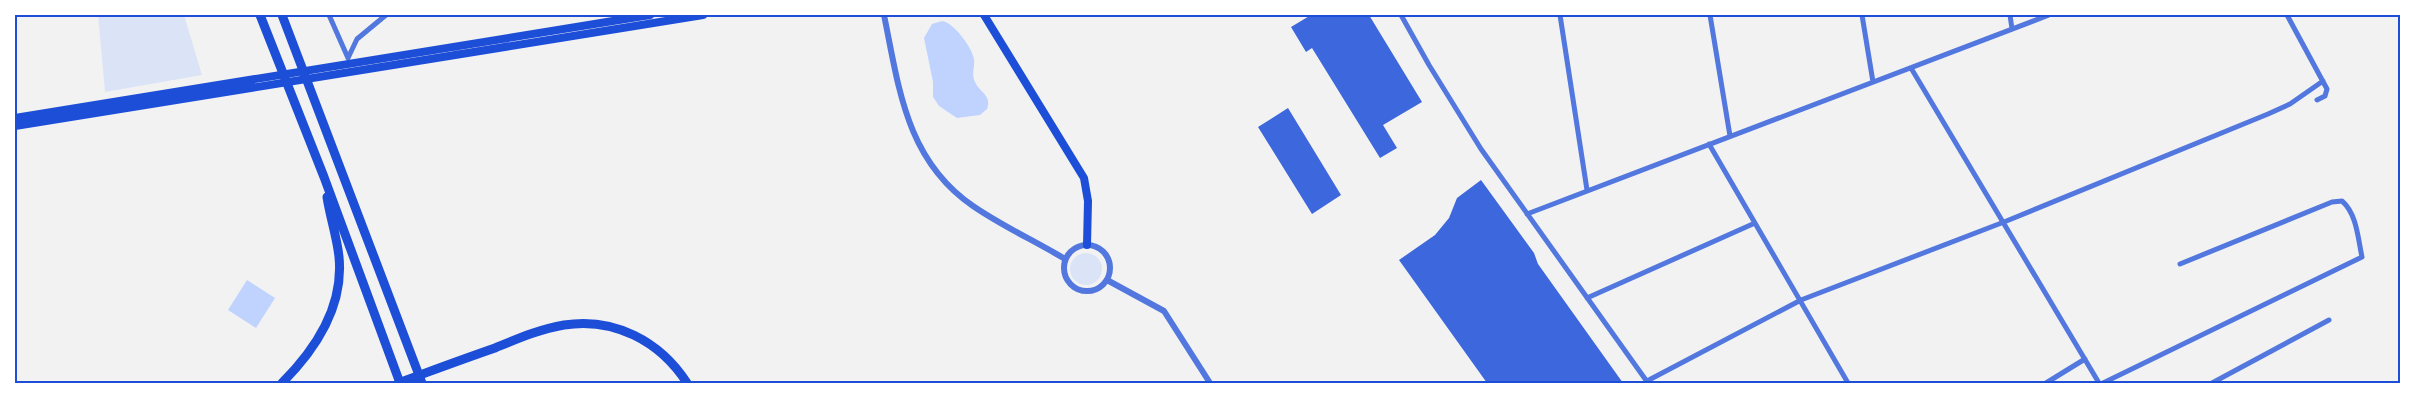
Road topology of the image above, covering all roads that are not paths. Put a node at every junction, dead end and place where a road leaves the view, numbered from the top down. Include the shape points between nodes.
1 (260, 15) edge
2 (282, 15) edge
3 (329, 15) edge
4 (386, 15) edge
5 (650, 15) edge
6 (702, 15) edge
7 (884, 15) edge
8 (985, 15) edge
9 (1401, 15) edge
10 (1560, 15) edge
11 (1710, 15) edge
12 (1862, 15) edge
13 (2010, 15) edge
14 (2049, 15) edge
15 (2286, 15) edge
16 (2012, 29) junction
17 (350, 61) junction
18 (1911, 68) junction
19 (2323, 81) junction
20 (1873, 82) junction
21 (2317, 100) dead end
22 (15, 118) edge
23 (15, 126) edge
24 (1730, 136) junction
25 (1709, 144) junction
26 (324, 177) junction
27 (1587, 190) junction
28 (1527, 214) junction
29 (2004, 222) junction
30 (1754, 223) junction
31 (1087, 245) junction
32 (1065, 259) junction
33 (2180, 264) dead end
34 (1107, 280) junction
35 (1587, 298) junction
36 (1801, 300) junction
37 (2329, 320) dead end
38 (2085, 359) junction
39 (1647, 382) edge
40 (282, 383) edge
41 (399, 383) edge
42 (422, 383) edge
43 (687, 383) edge
44 (1210, 383) edge
45 (1848, 383) edge
46 (2046, 383) edge
47 (2101, 383) edge
48 (2212, 383) edge

1 - 26 highway
2 - 42 highway
3 - 17 street
4 - 17 street via 353,46
5 - 17 highway
6 - 23 highway
7 - 32 street via 909,124 928,161 941,178 972,205
8 - 31 highway via 1084,178
9 - 28 street via 1457,112
10 - 27 street
11 - 24 street
12 - 20 street
13 - 16 street
14 - 16 street
15 - 19 street
16 - 18 street
17 - 22 highway
18 - 20 street
18 - 29 street
19 - 21 street via 2327,89 2325,96
19 - 29 street via 2290,104 2268,114
20 - 24 street
24 - 25 street
25 - 27 street
25 - 30 street
26 - 40 highway via 339,258 338,295 322,334
26 - 41 highway
27 - 28 street
28 - 35 street
29 - 36 street
29 - 38 street
30 - 35 street
30 - 36 street
31 - 32 street via 1074,249
31 - 34 street via 1098,248 1106,256 1110,268
32 - 34 street via 1066,280 1076,289 1094,291
33 - 47 street via 2337,201 2348,207 2362,257
34 - 44 street via 1164,311
35 - 39 street
36 - 39 street
36 - 45 street
37 - 48 street
38 - 46 street
38 - 47 street
41 - 43 highway via 545,329 580,323 610,326 640,337 672,362

